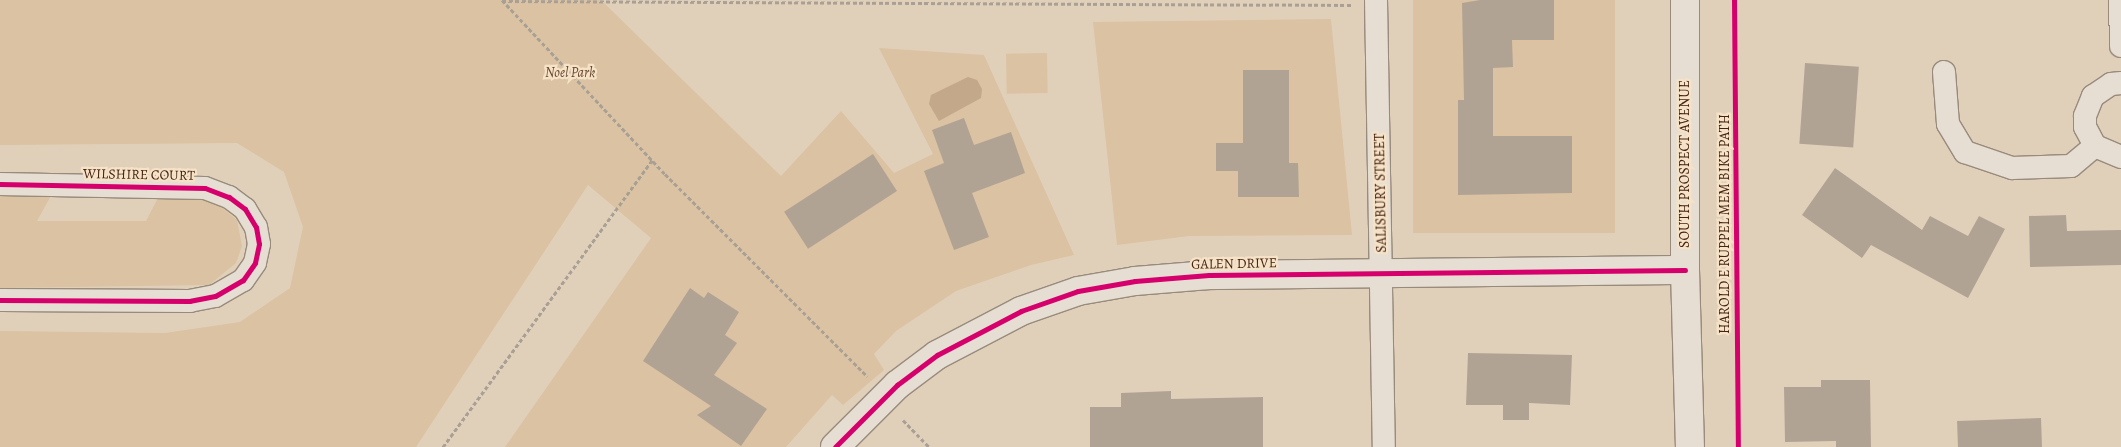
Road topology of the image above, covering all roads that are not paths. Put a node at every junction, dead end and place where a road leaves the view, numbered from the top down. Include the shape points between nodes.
1 (1685, 0) edge
2 (2120, 0) edge
3 (1366, 2) edge
4 (2121, 46) edge
5 (1944, 72) dead end
6 (2121, 83) edge
7 (2095, 146) junction
8 (2121, 157) edge
9 (0, 184) edge
10 (1685, 270) junction
11 (1382, 274) junction
12 (0, 300) edge
13 (835, 447) edge
14 (1384, 447) edge
15 (1690, 447) edge

1 - 10 street, SOUTH PROSPECT AVENUE
2 - 4 street
3 - 11 street, SALISBURY STREET
5 - 7 street via 1948,124 1965,152 2012,168 2071,166
6 - 7 street via 2101,89 2087,106 2085,127
7 - 8 street
9 - 12 street, WILSHIRE COURT via 205,188 230,197 245,209 256,227 259,244 255,263 244,280 215,296 190,301
10 - 11 street, GALEN DRIVE
10 - 15 street, SOUTH PROSPECT AVENUE
11 - 13 street, GALEN DRIVE via 1209,275 1135,281 1078,292 1022,311 937,355 897,385
11 - 14 street, SALISBURY STREET

